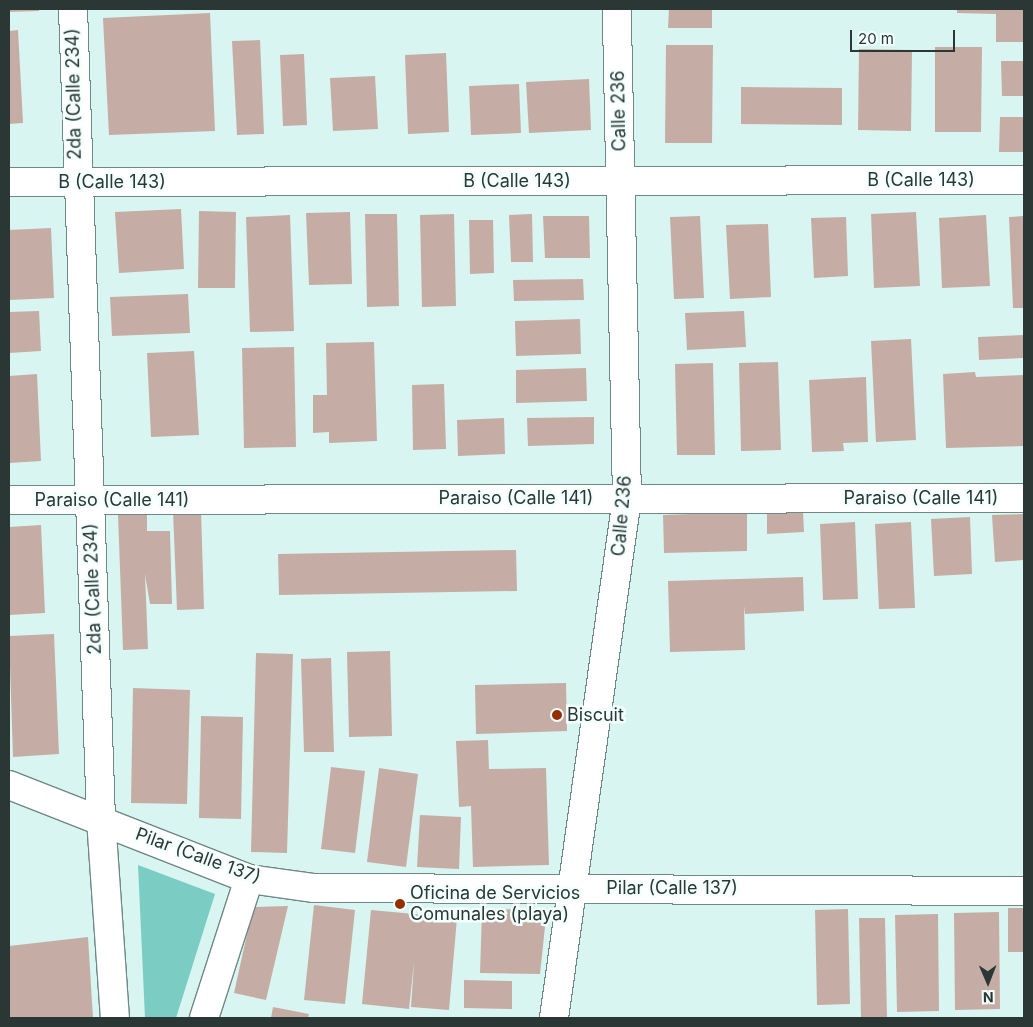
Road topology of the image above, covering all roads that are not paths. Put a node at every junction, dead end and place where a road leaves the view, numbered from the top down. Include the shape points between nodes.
1 (73, 9) edge
2 (617, 9) edge
3 (1024, 180) edge
4 (621, 181) junction
5 (9, 182) edge
6 (76, 182) junction
7 (627, 498) junction
8 (1024, 498) edge
9 (9, 500) edge
10 (90, 501) junction
11 (9, 785) edge
12 (101, 819) junction
13 (250, 879) junction
14 (574, 888) junction
15 (1024, 891) edge
16 (115, 1018) edge
17 (204, 1018) edge
18 (554, 1018) edge

1 - 6 street, 2da (Calle 234)
2 - 4 street, Calle 236
3 - 4 street, B (Calle 143)
4 - 6 street, B (Calle 143)
4 - 7 street, Calle 236
5 - 6 street, B (Calle 143)
6 - 10 street, 2da (Calle 234)
7 - 8 street, Paraiso (Calle 141)
7 - 10 street, Paraiso (Calle 141)
7 - 14 street, Calle 236
9 - 10 street, Paraiso (Calle 141)
10 - 12 street, 2da (Calle 234)
11 - 12 street, Pilar (Calle 137)
12 - 13 street, Pilar (Calle 137)
12 - 16 street, 2da (Calle 234)
13 - 14 street, Pilar (Calle 137) via 314,888
13 - 17 street
14 - 15 street, Pilar (Calle 137)
14 - 18 street, Calle 236

